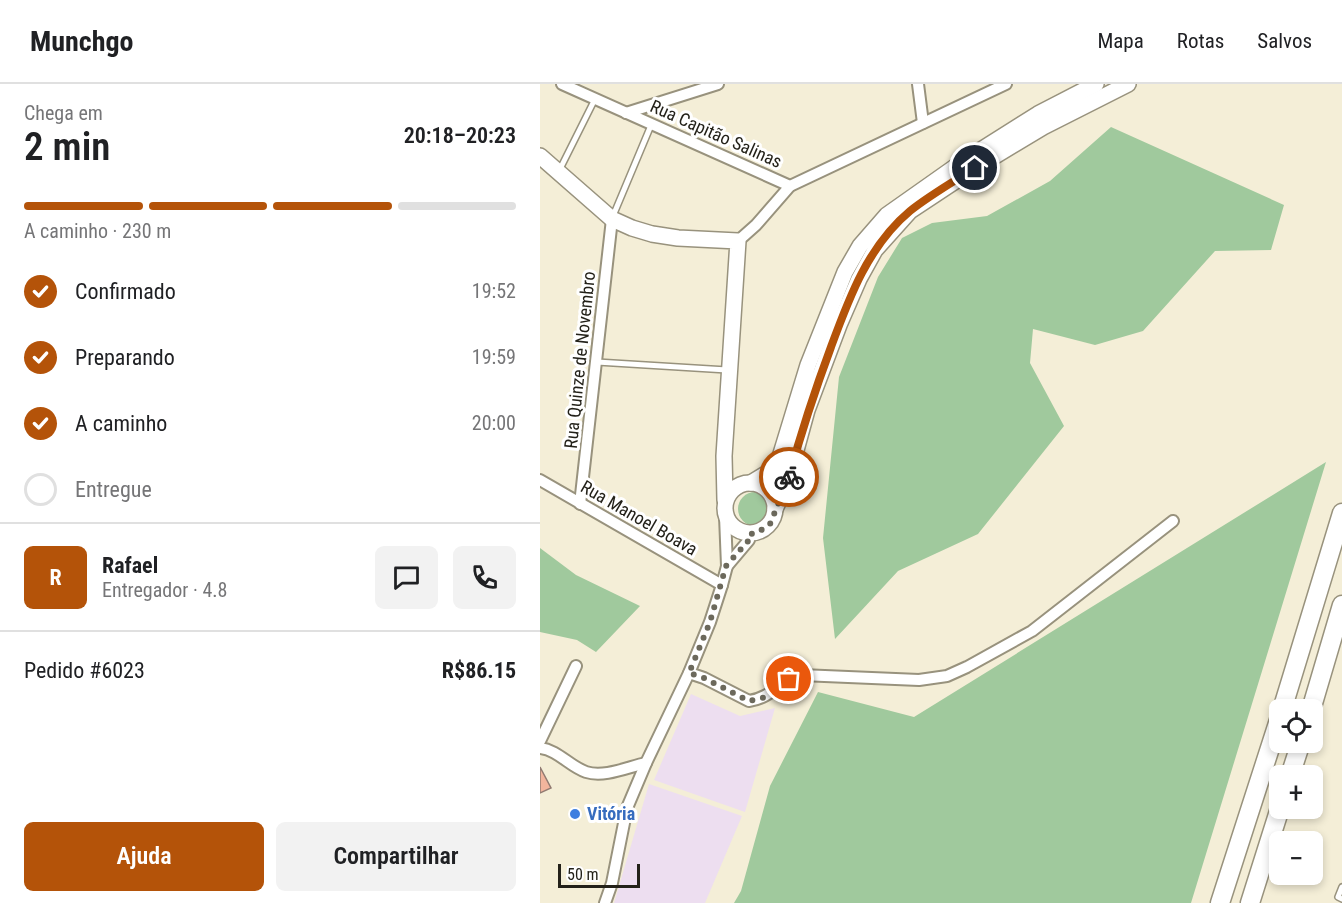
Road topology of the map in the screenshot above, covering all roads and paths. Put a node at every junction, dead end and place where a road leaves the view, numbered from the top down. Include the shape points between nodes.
1 (562, 84) edge
2 (718, 84) edge
3 (918, 84) edge
4 (1006, 84) edge
5 (1096, 84) edge
6 (1128, 84) edge
7 (595, 99) junction
8 (626, 112) junction
9 (652, 123) junction
10 (923, 123) junction
11 (540, 156) edge
12 (558, 172) junction
13 (790, 186) junction
14 (612, 219) junction
15 (738, 242) junction
16 (597, 362) junction
17 (730, 370) junction
18 (724, 456) junction
19 (540, 480) edge
20 (750, 483) junction
21 (725, 500) junction
22 (580, 504) junction
23 (775, 509) junction
24 (1342, 513) edge
25 (725, 516) junction
26 (1173, 521) dead end
27 (749, 534) junction
28 (726, 566) junction
29 (722, 585) junction
30 (1342, 604) edge
31 (576, 666) dead end
32 (689, 673) junction
33 (1285, 699) edge
34 (1314, 699) edge
35 (540, 741) edge
36 (540, 748) edge
37 (1269, 751) edge
38 (646, 763) junction
39 (1277, 819) edge
40 (1342, 888) edge
41 (1342, 899) edge
42 (605, 903) edge
43 (1220, 903) edge
44 (1250, 903) edge

1 - 7 street, Rua Capitão Salinas
2 - 8 street
3 - 10 street
4 - 10 street
5 - 20 street via 1038,114 965,160 876,225 845,272 808,365 780,457 769,472
6 - 23 street via 1043,126 975,168 910,211 875,250 839,325 807,410 788,483
7 - 8 street, Rua Capitão Salinas
7 - 12 lane
8 - 9 street, Rua Capitão Salinas
9 - 13 street, Rua Capitão Salinas
9 - 14 lane
10 - 13 street
11 - 12 street
12 - 14 street
13 - 15 street
14 - 15 street via 651,234
14 - 16 street, Rua Quinze de Novembro
15 - 17 street
16 - 17 lane
16 - 22 street, Rua Quinze de Novembro
17 - 18 street
18 - 20 street
18 - 21 street
19 - 22 street, Rua Manoel Boava
20 - 21 street via 734,488
20 - 23 street via 759,484 771,494
21 - 25 street
22 - 29 street, Rua Manoel Boava
23 - 27 street via 770,524
24 - 33 highway
25 - 27 street via 734,529
25 - 28 street
26 - 32 street via 1032,631 968,667 935,678 796,676 766,697 749,701
27 - 28 street via 749,540
28 - 29 street
29 - 32 street
30 - 34 highway
31 - 35 street
32 - 38 street
36 - 38 street via 594,774
37 - 43 highway
38 - 42 street via 627,808
39 - 44 highway
40 - 41 lane via 1338,897

